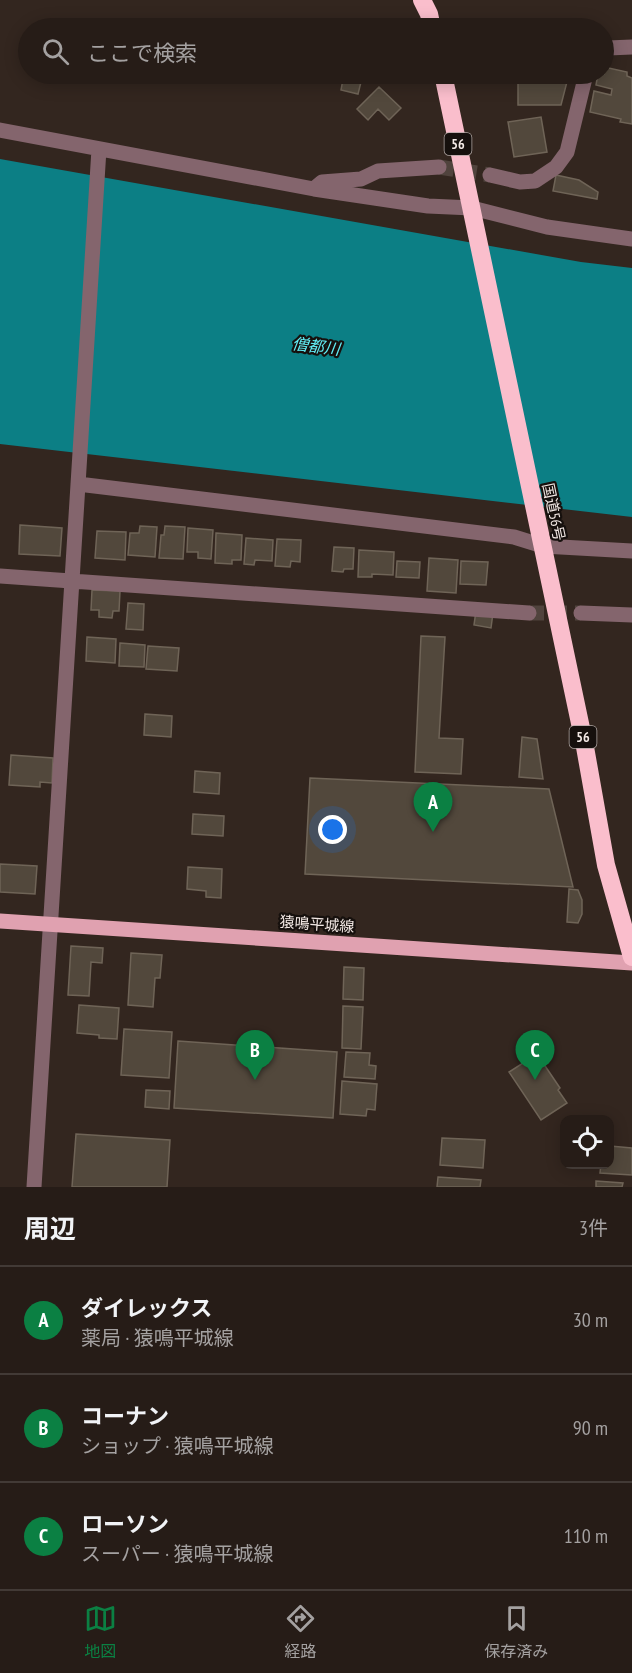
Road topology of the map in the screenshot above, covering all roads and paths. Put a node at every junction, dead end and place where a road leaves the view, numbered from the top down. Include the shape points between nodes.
1 (422, 0) edge
2 (430, 18) edge
3 (632, 47) edge
4 (614, 48) edge
5 (445, 84) edge
6 (584, 84) edge
7 (0, 130) edge
8 (98, 155) junction
9 (440, 167) tunnel mouth
10 (490, 175) tunnel mouth
11 (314, 189) junction
12 (473, 211) junction
13 (632, 238) edge
14 (78, 477) junction
15 (543, 546) junction
16 (632, 550) edge
17 (0, 576) edge
18 (71, 581) junction
19 (529, 613) tunnel mouth
20 (581, 613) tunnel mouth
21 (632, 615) edge
22 (0, 921) edge
23 (51, 925) junction
24 (632, 957) edge
25 (632, 963) edge
26 (34, 1187) edge

1 - 2 highway
3 - 4 street
5 - 12 highway, 国道56号 / 56
6 - 10 street via 567,152 555,167 535,181
7 - 8 street
8 - 11 street
8 - 14 street
9 - 11 street via 378,171 361,179 322,182
11 - 12 street
12 - 13 street via 547,227
12 - 15 highway, 国道56号 / 56
14 - 15 street via 514,537
14 - 18 street
15 - 16 street
15 - 24 highway, 国道56号 / 56 via 606,866
17 - 18 street
18 - 19 street
18 - 23 street
20 - 21 street
22 - 23 main road, 猿鳴平城線
23 - 25 main road, 猿鳴平城線
23 - 26 street

